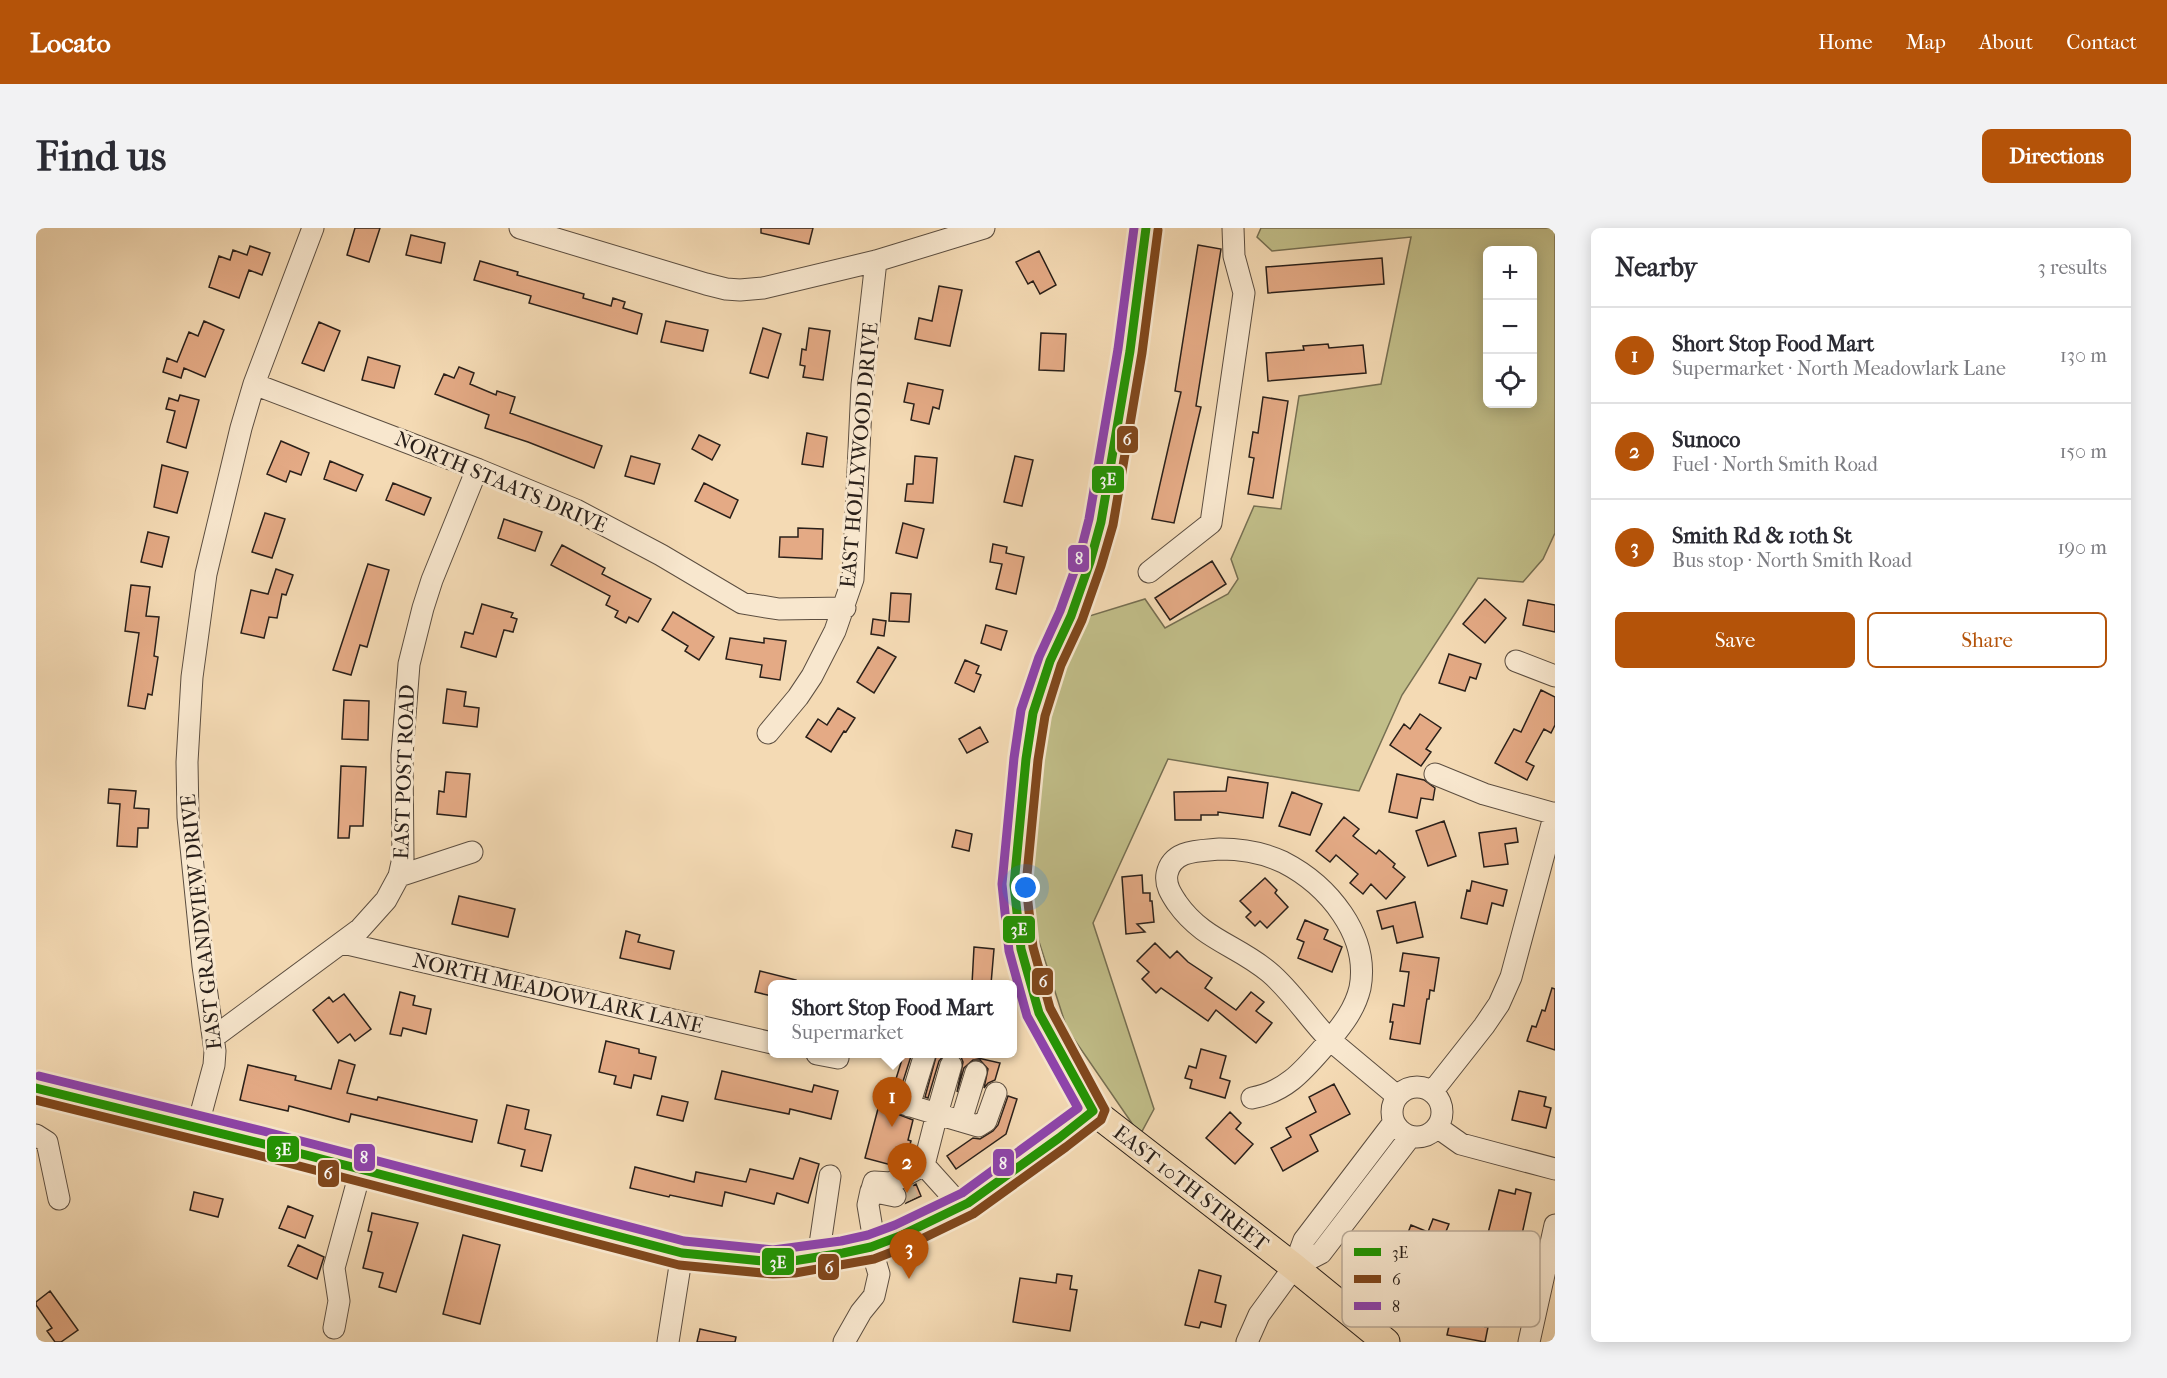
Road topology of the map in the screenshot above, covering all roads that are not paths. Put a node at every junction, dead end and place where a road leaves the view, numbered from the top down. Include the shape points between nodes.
1 (314, 228) edge
2 (520, 228) edge
3 (984, 228) edge
4 (1146, 228) edge
5 (1233, 228) edge
6 (876, 261) junction
7 (254, 384) junction
8 (477, 468) junction
9 (1149, 572) dead end
10 (845, 608) junction
11 (1516, 662) dead end
12 (1555, 676) edge
13 (768, 733) dead end
14 (1435, 774) dead end
15 (1555, 814) edge
16 (472, 852) dead end
17 (399, 876) junction
18 (343, 943) junction
19 (214, 1037) junction
20 (1330, 1040) junction
21 (768, 1042) edge
22 (923, 1058) edge
23 (951, 1065) dead end
24 (976, 1072) dead end
25 (36, 1088) edge
26 (1432, 1092) junction
27 (996, 1093) dead end
28 (1397, 1096) junction
29 (1252, 1098) dead end
30 (1093, 1111) junction
31 (937, 1114) junction
32 (961, 1121) junction
33 (1394, 1122) junction
34 (1437, 1127) junction
35 (197, 1128) junction
36 (36, 1135) edge
37 (1410, 1137) junction
38 (361, 1169) junction
39 (1555, 1169) edge
40 (924, 1175) junction
41 (830, 1176) dead end
42 (871, 1191) junction
43 (895, 1196) tunnel mouth
44 (59, 1200) dead end
45 (961, 1206) junction
46 (1555, 1225) edge
47 (871, 1246) junction
48 (682, 1253) junction
49 (818, 1258) junction
50 (1294, 1267) junction
51 (1540, 1292) edge
52 (1342, 1306) edge
53 (1368, 1327) edge
54 (1532, 1327) edge
55 (334, 1328) dead end
56 (668, 1342) edge
57 (844, 1342) edge
58 (1247, 1342) edge
59 (1386, 1342) edge
60 (1529, 1342) edge

1 - 7 street, EAST GRANDVIEW DRIVE
2 - 6 street via 726,289 763,288
3 - 6 street
4 - 30 main road, EAST 10TH STREET via 1101,522 1071,616 1033,713 1014,885 1021,949 1039,1013
5 - 9 street via 1234,256 1244,293 1211,523
6 - 10 street, EAST HOLLYWOOD DRIVE via 862,385 853,579
7 - 8 street, NORTH STAATS DRIVE
7 - 19 street, EAST GRANDVIEW DRIVE via 206,574 190,704 190,852
8 - 10 street, NORTH STAATS DRIVE via 605,525 742,603 779,609
8 - 17 street, EAST POST ROAD via 432,580 409,664 402,755 403,858
10 - 13 street, EAST HOLLYWOOD DRIVE via 812,676
11 - 12 street
14 - 15 street via 1484,794
15 - 26 street via 1511,977 1484,1026
16 - 17 street
17 - 18 street, EAST POST ROAD via 374,915
18 - 19 street, EAST POST ROAD
18 - 21 street, NORTH MEADOWLARK LANE
19 - 35 street, EAST GRANDVIEW DRIVE via 214,1065
20 - 20 street via 1270,973 1206,934 1182,910 1166,881 1172,860 1204,850 1250,851 1294,868 1338,908 1358,946 1361,975 1353,1009
20 - 28 street
20 - 29 street via 1290,1084 1269,1095
22 - 31 street via 905,1104
23 - 31 street
24 - 32 street
25 - 35 main road
26 - 28 street via 1414,1087
26 - 34 street via 1442,1113
27 - 32 street via 986,1121 978,1126
28 - 33 street via 1392,1106
30 - 45 main road
30 - 50 main road, EAST 10TH STREET
31 - 32 street
31 - 40 street
33 - 37 street
33 - 50 street via 1304,1240
34 - 37 street via 1425,1136
34 - 39 street via 1461,1144
35 - 38 main road
36 - 44 street via 47,1142
37 - 50 street via 1322,1253
38 - 48 main road
38 - 55 street via 334,1268 339,1301
40 - 42 street via 891,1183 874,1182
40 - 45 street
41 - 49 street
42 - 43 street
42 - 47 street
45 - 47 main road
46 - 51 street
47 - 49 main road
47 - 57 street via 879,1274 874,1296
48 - 49 main road via 773,1262
48 - 56 street
50 - 52 main road, EAST 10TH STREET
50 - 58 street via 1259,1316
53 - 59 main road, EAST 10TH STREET
54 - 60 street

